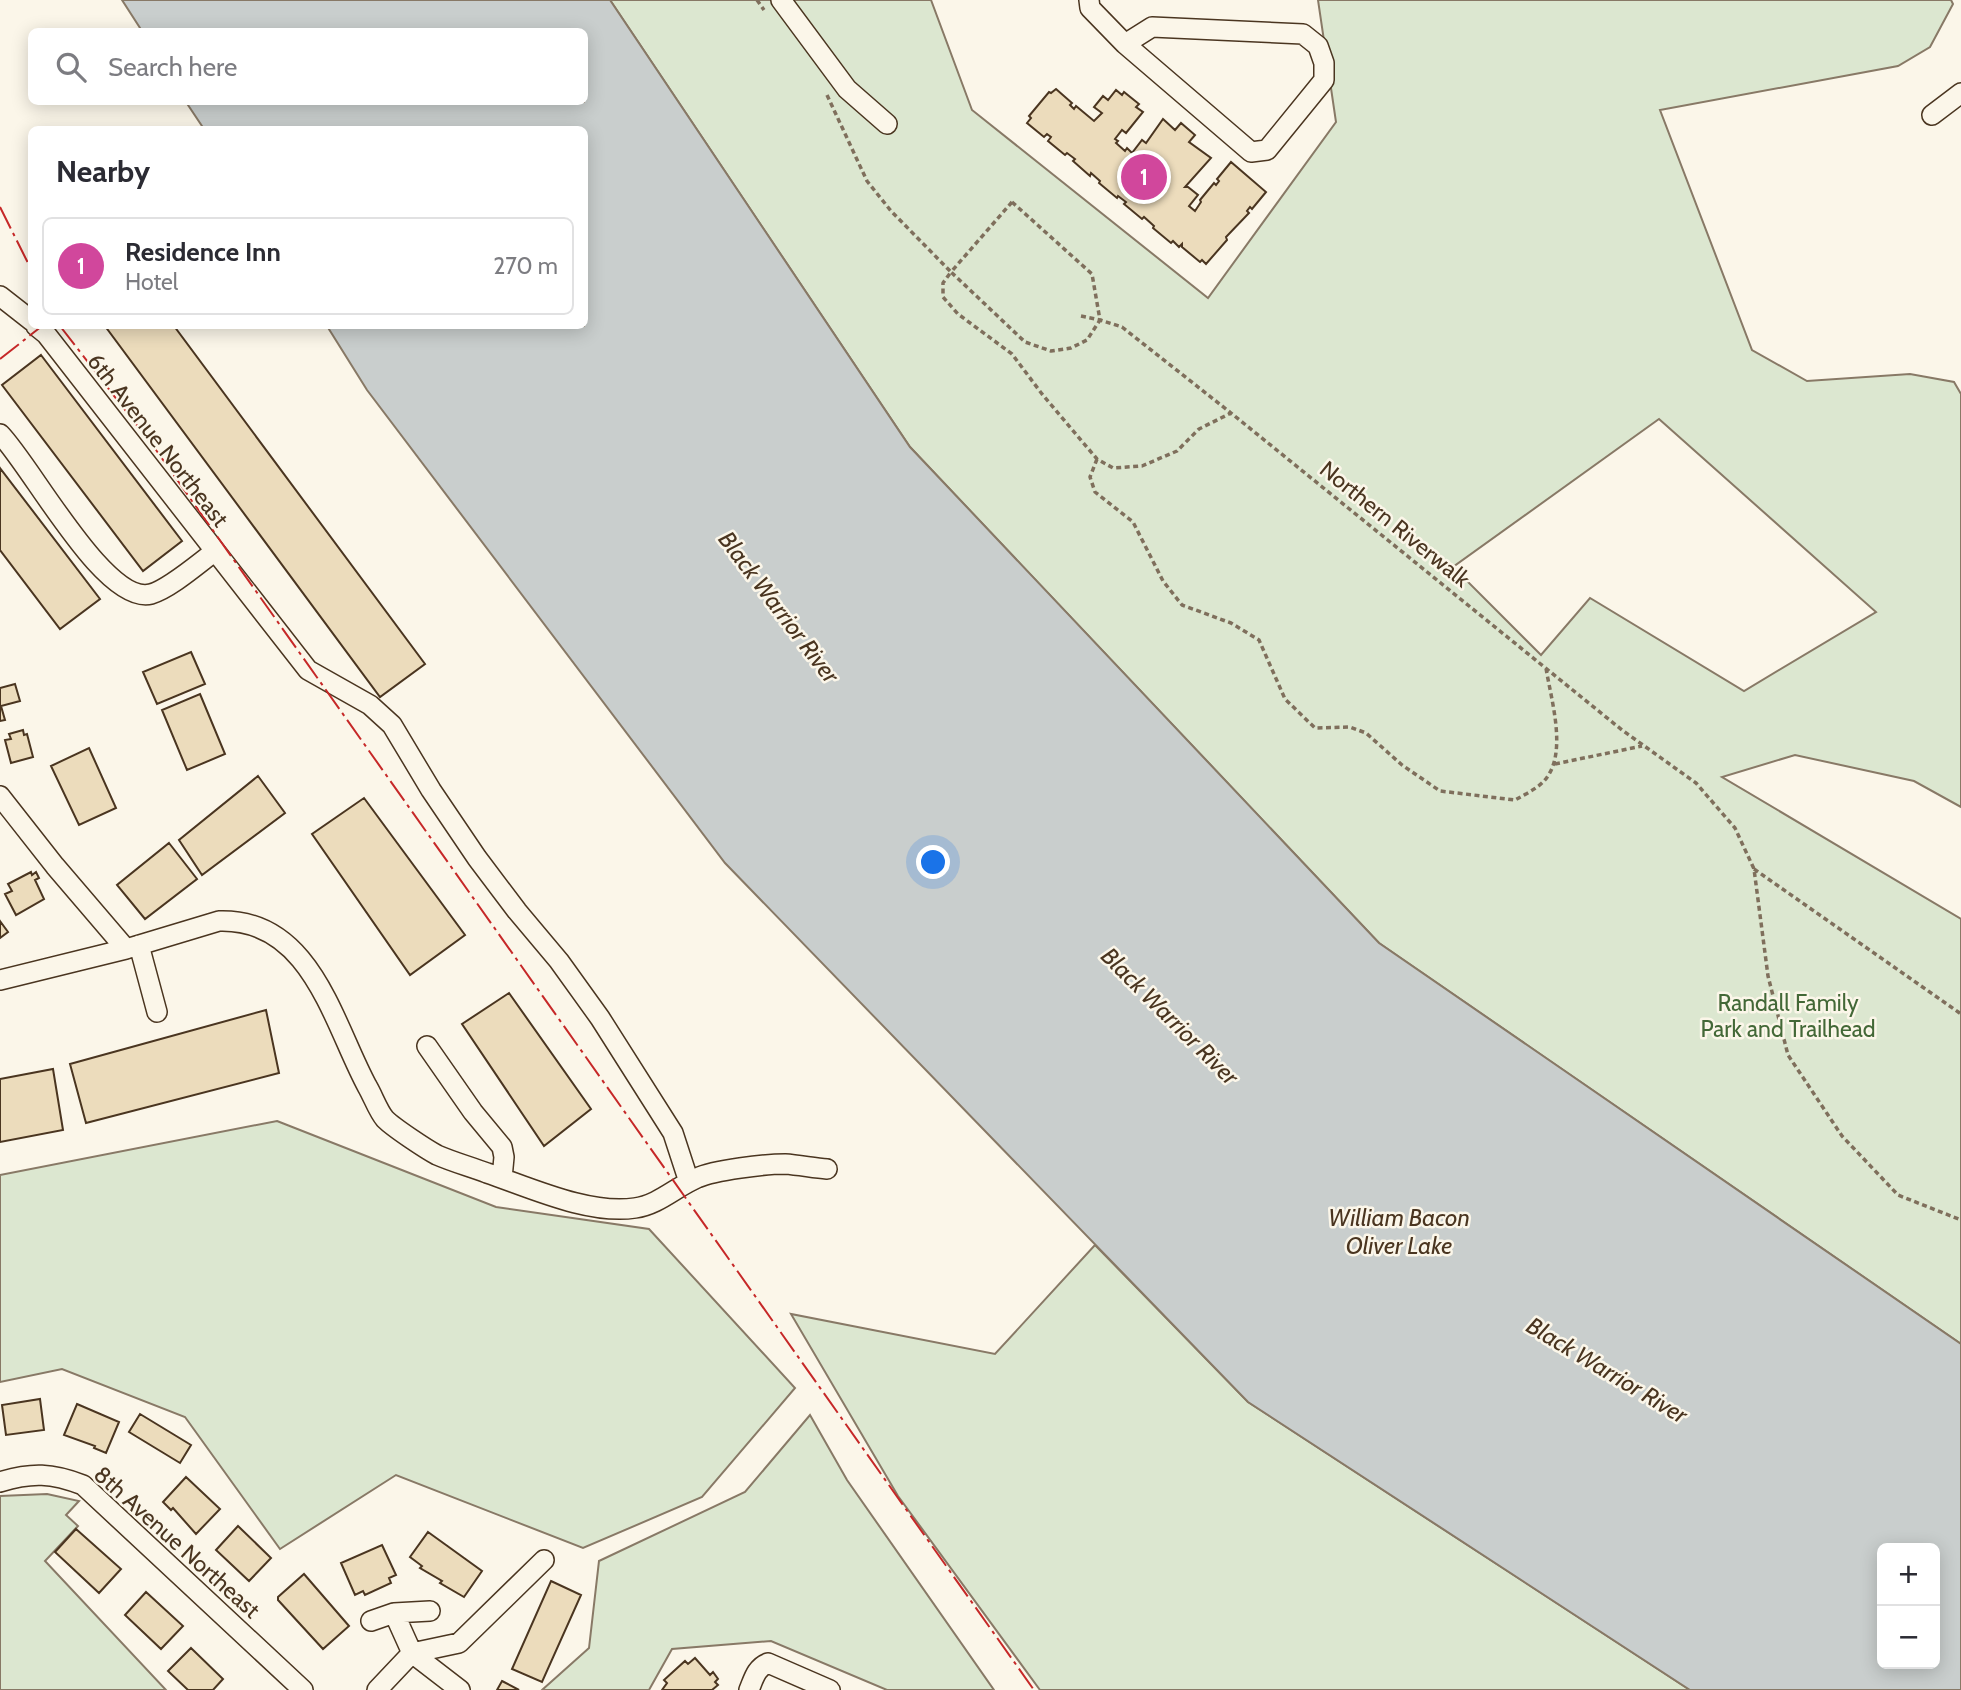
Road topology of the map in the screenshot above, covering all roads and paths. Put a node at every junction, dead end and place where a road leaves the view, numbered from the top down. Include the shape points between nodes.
1 (757, 0) edge
2 (1089, 0) edge
3 (773, 5) edge
4 (1125, 44) junction
5 (826, 93) dead end
6 (1961, 93) edge
7 (1931, 115) dead end
8 (887, 124) dead end
9 (951, 272) junction
10 (0, 296) edge
11 (1081, 316) dead end
12 (28, 318) edge
13 (1100, 320) junction
14 (40, 329) edge
15 (1231, 414) junction
16 (0, 435) edge
17 (1097, 459) junction
18 (214, 552) junction
19 (1546, 668) junction
20 (1644, 746) junction
21 (1555, 764) junction
22 (0, 796) edge
23 (1754, 869) junction
24 (133, 947) junction
25 (0, 980) edge
26 (157, 1012) dead end
27 (1961, 1014) edge
28 (427, 1046) dead end
29 (827, 1169) dead end
30 (496, 1176) junction
31 (689, 1182) junction
32 (1961, 1220) edge
33 (0, 1482) edge
34 (544, 1560) dead end
35 (430, 1611) dead end
36 (394, 1613) junction
37 (371, 1621) dead end
38 (412, 1653) junction
39 (303, 1690) edge
40 (377, 1690) edge
41 (460, 1690) edge
42 (749, 1690) edge
43 (830, 1690) edge

1 - 3 path
2 - 4 street via 1090,8
3 - 8 street via 847,89
4 - 4 street via 1251,152 1267,150 1324,80 1318,46 1303,34 1152,27
5 - 9 path via 867,181
6 - 7 street
9 - 13 path via 1025,342 1051,351 1087,340
9 - 13 path via 1013,202 1092,274
9 - 17 path via 943,283 943,297 958,314 1012,354
10 - 12 street
11 - 13 path, Northern Riverwalk
13 - 15 path, Northern Riverwalk via 1122,327
14 - 18 street, 6th Avenue Northeast
15 - 17 path via 1199,429 1177,451 1142,466 1113,468
15 - 19 path, Northern Riverwalk
16 - 18 street, 6th Avenue Northeast via 76,538 114,582 136,595 152,594
17 - 21 path via 1090,477 1095,492 1133,522 1163,580 1182,605 1231,623 1259,640 1285,699 1315,728 1350,727 1366,733 1440,791 1515,800 1543,782
18 - 31 street, 6th Avenue Northeast via 308,670 370,705 392,725 477,858 600,1018 673,1133
19 - 20 path, Northern Riverwalk
19 - 21 path via 1557,736
20 - 21 path
20 - 23 path, Northern Riverwalk via 1696,783 1735,828
22 - 24 street via 55,866
23 - 27 path
23 - 32 path, Northern Riverwalk via 1768,976 1788,1055 1842,1136 1898,1195
24 - 25 street
24 - 26 street
24 - 30 street via 219,921 257,925 276,935 306,965 324,994 384,1118 436,1154
28 - 30 street via 502,1147 504,1157
29 - 31 street via 784,1164 720,1172
30 - 31 street via 577,1203 618,1210 658,1201
33 - 39 street, 8th Avenue Northeast via 40,1474 83,1485
34 - 38 street via 458,1643
35 - 36 street
36 - 37 street
36 - 38 street
38 - 40 street
38 - 41 street
42 - 43 street via 756,1673 768,1663

